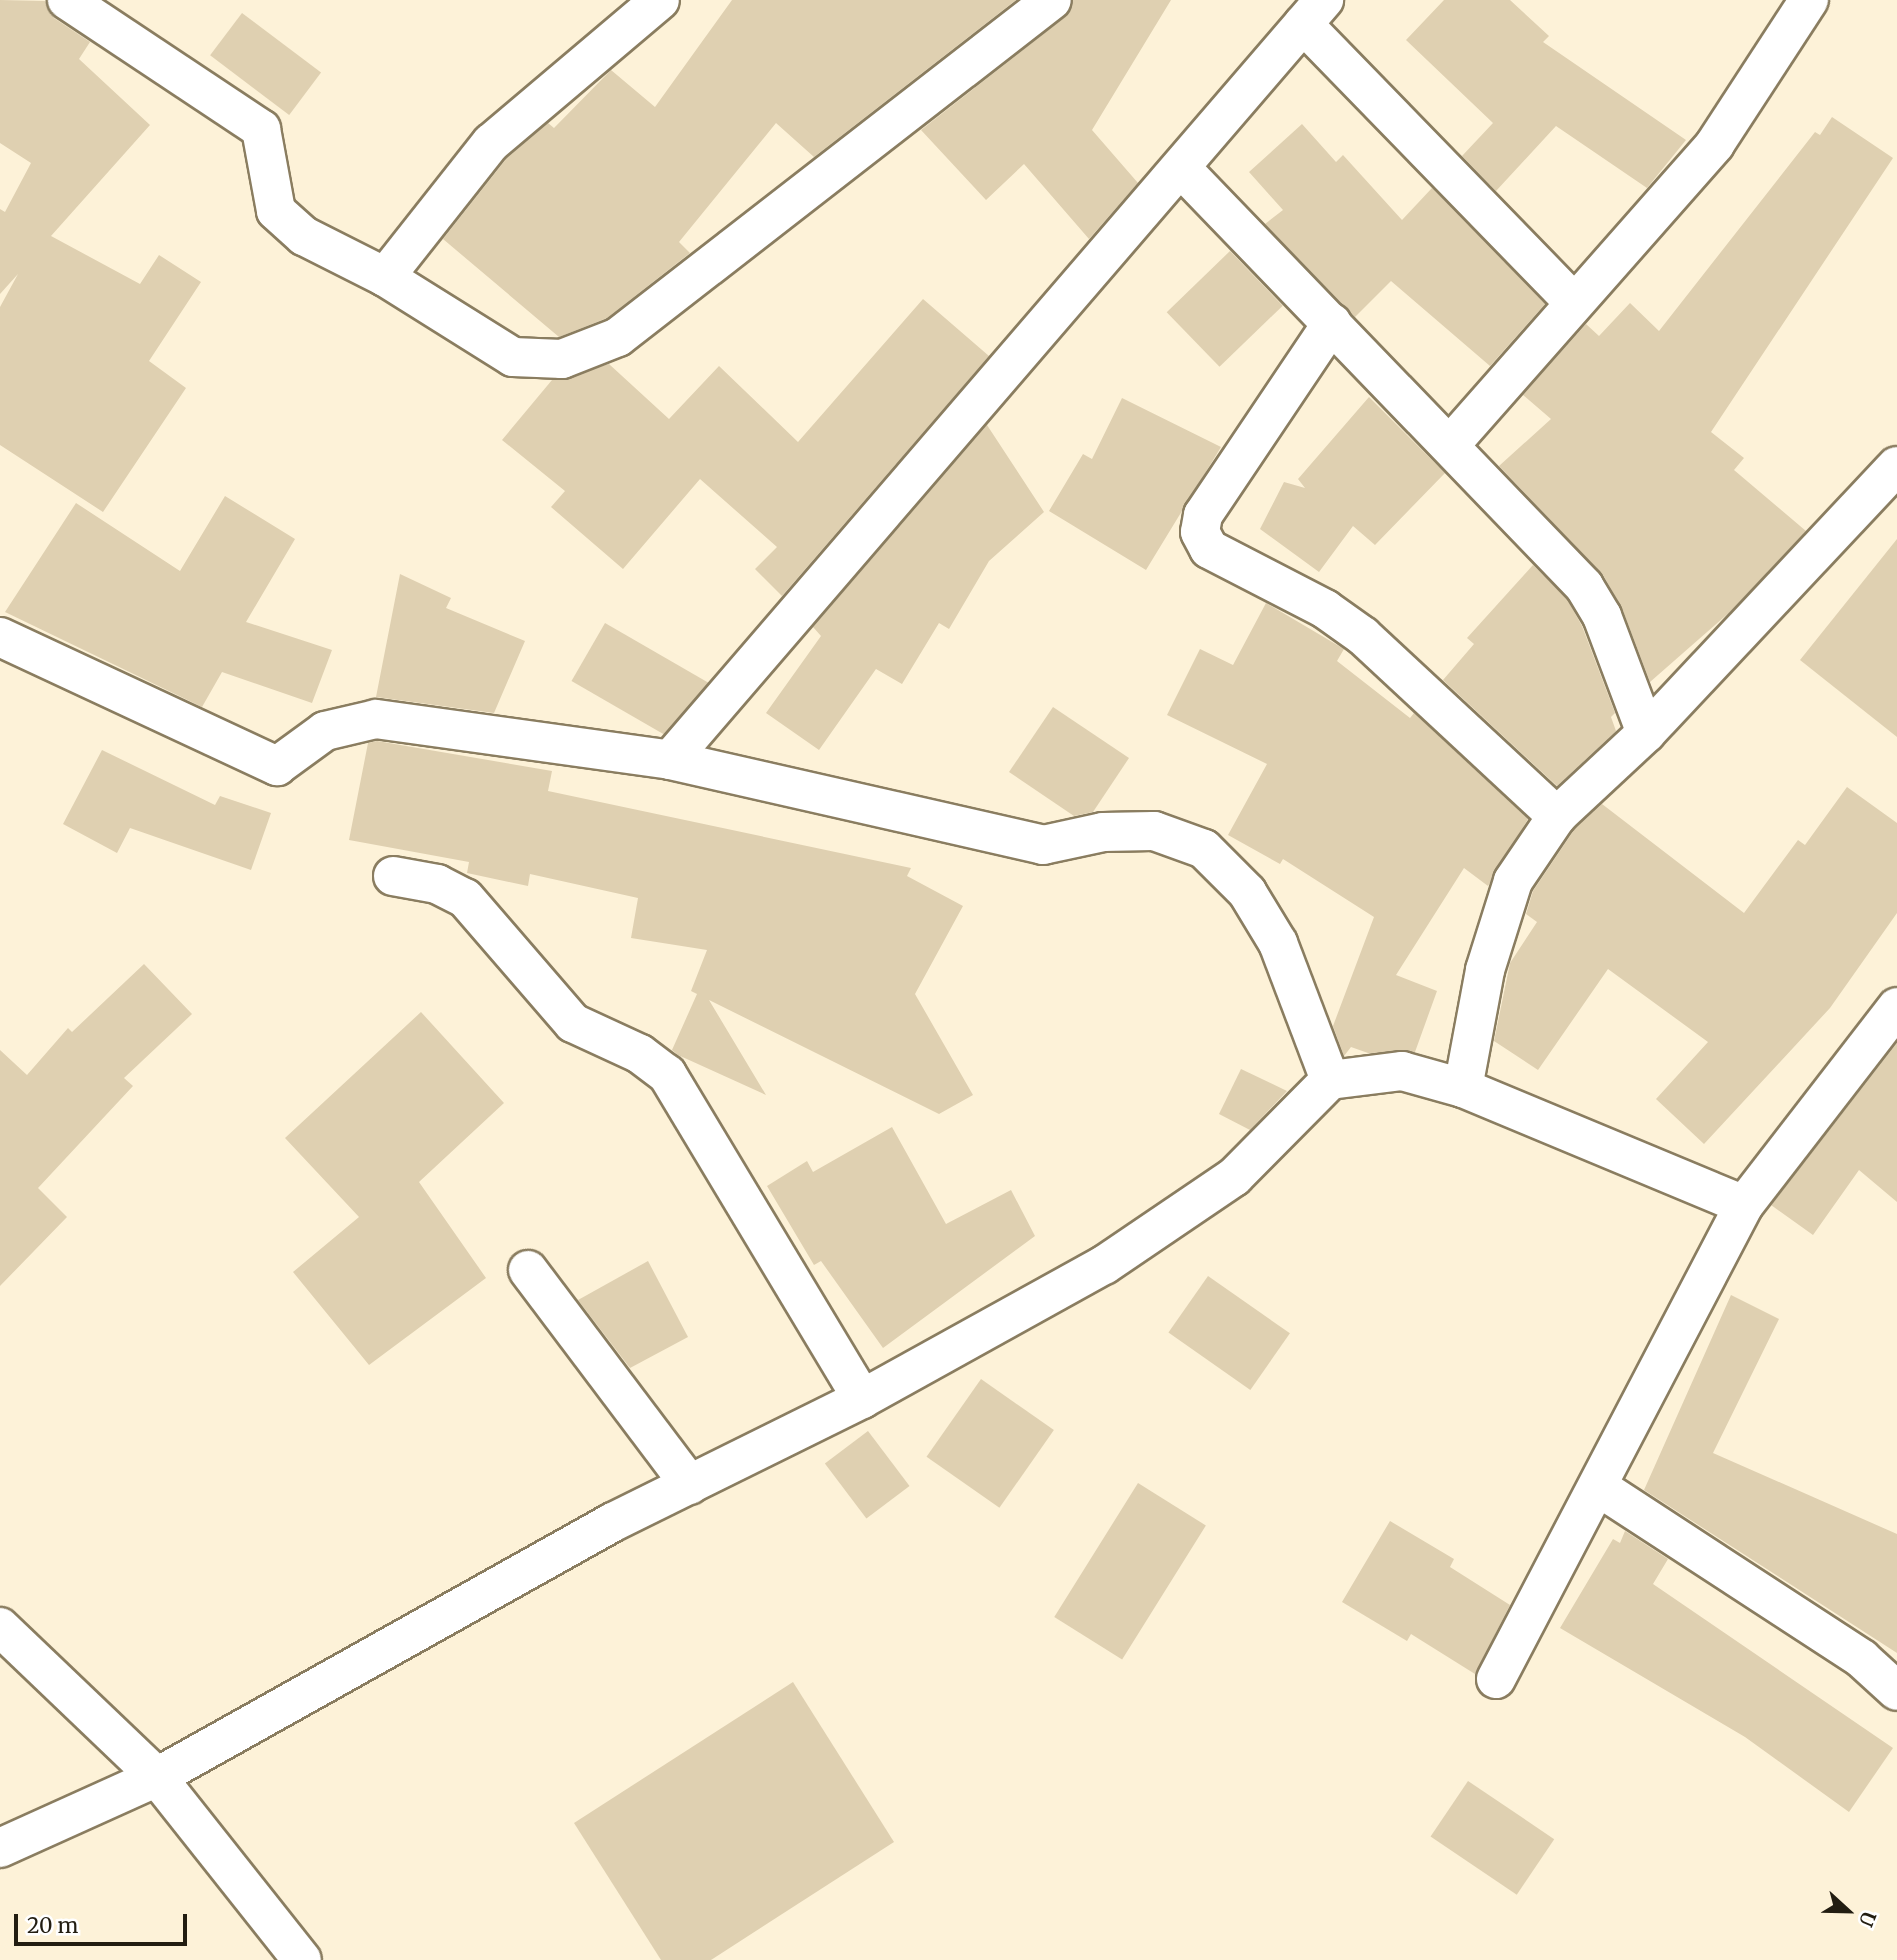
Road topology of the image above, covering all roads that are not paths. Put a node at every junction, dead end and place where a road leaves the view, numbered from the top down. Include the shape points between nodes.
1 (66, 0) edge
2 (660, 0) edge
3 (1052, 0) edge
4 (1809, 0) edge
5 (1314, 12) edge
6 (1181, 168) junction
7 (386, 277) junction
8 (1574, 303) junction
9 (1332, 323) junction
10 (1450, 444) junction
11 (1897, 466) edge
12 (0, 637) edge
13 (1646, 733) junction
14 (670, 760) junction
15 (1557, 816) junction
16 (393, 876) dead end
17 (1897, 1007) edge
18 (1330, 1080) junction
19 (1463, 1088) junction
20 (1744, 1205) junction
21 (528, 1270) dead end
22 (862, 1399) junction
23 (690, 1485) junction
24 (1600, 1488) junction
25 (0, 1627) edge
26 (1496, 1679) dead end
27 (1897, 1691) edge
28 (157, 1777) junction
29 (0, 1848) edge
30 (302, 1960) edge

1 - 7 street via 261,129 276,211 304,236
2 - 7 street via 491,143
3 - 7 street via 618,337 562,359 513,357
4 - 8 street via 1715,144
5 - 6 street
5 - 8 street
6 - 9 street
6 - 14 street
8 - 10 street
9 - 10 street
9 - 15 street via 1203,515 1200,532 1209,548 1325,609 1363,636
10 - 13 street via 1584,586 1602,616
11 - 13 street
12 - 14 street via 277,766 325,732 376,719
13 - 15 street
14 - 18 street via 1043,845 1103,832 1154,831 1204,849 1247,892 1278,943
15 - 19 street via 1513,881 1485,970
16 - 22 street via 437,884 465,898 573,1023 640,1054 667,1074
17 - 20 street
18 - 19 street via 1402,1071
18 - 22 street via 1234,1177 1104,1265
19 - 20 street
20 - 24 street
21 - 23 street
22 - 23 street
23 - 28 street via 613,1522
24 - 26 street
24 - 27 street via 1863,1659
25 - 28 street
28 - 29 street
28 - 30 street

